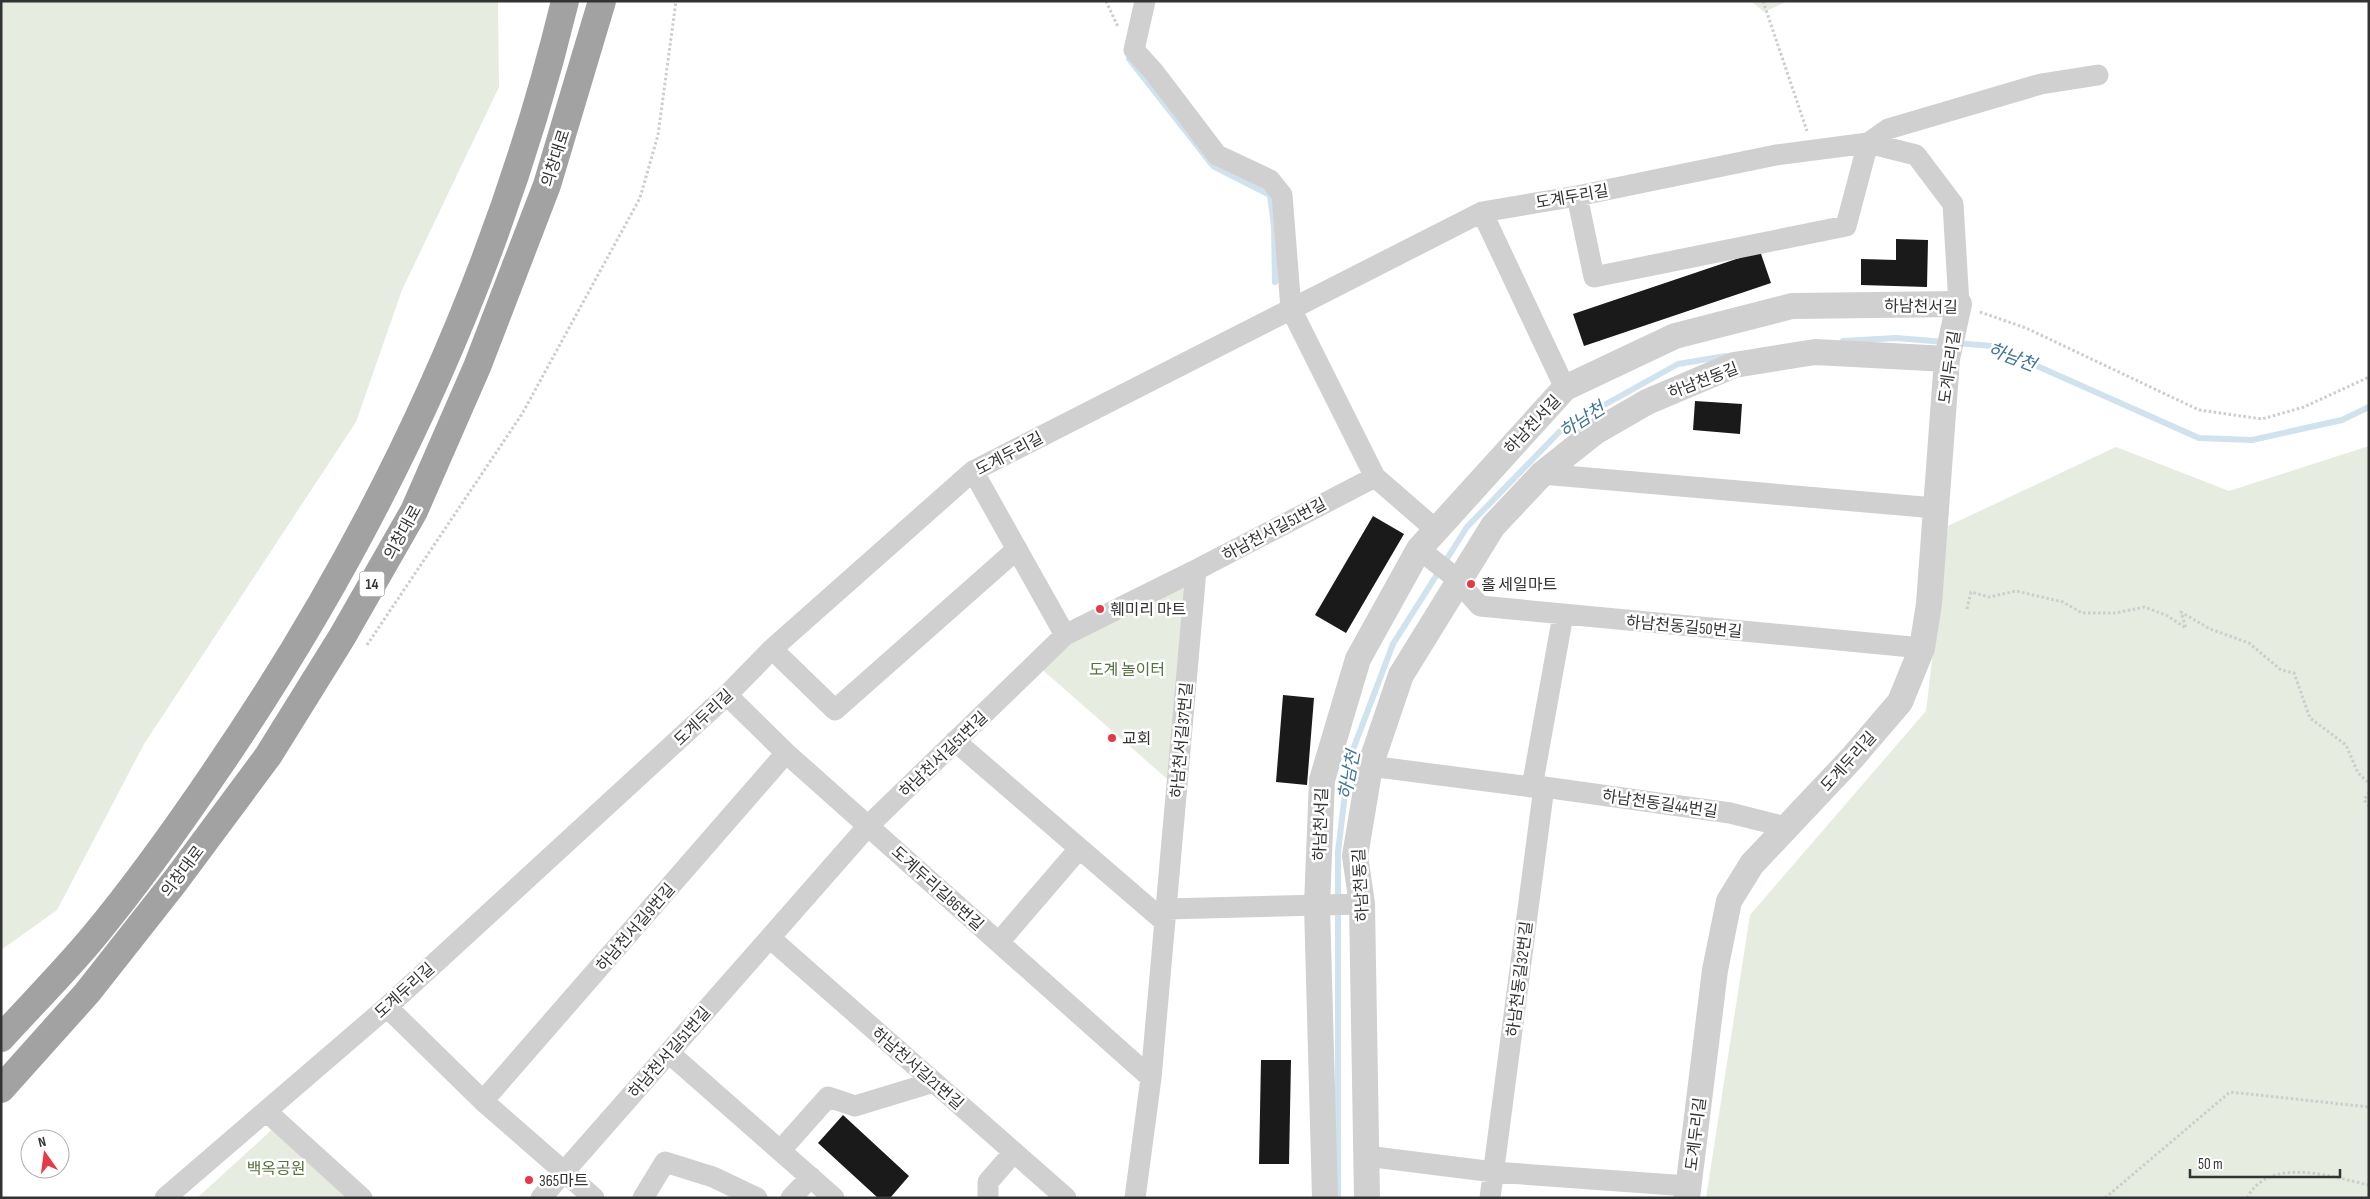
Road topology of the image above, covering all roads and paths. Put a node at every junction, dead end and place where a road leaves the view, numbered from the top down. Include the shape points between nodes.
1 (565, 1) edge
2 (602, 1) edge
3 (1145, 1) edge
4 (1763, 1) edge
5 (2098, 75) dead end
6 (1809, 137) dead end
7 (1868, 143) junction
8 (1577, 196) junction
9 (1482, 212) junction
10 (1291, 308) junction
11 (1957, 313) junction
12 (1948, 356) junction
13 (2369, 377) edge
14 (1565, 388) junction
15 (972, 472) junction
16 (1542, 474) junction
17 (1375, 476) junction
18 (1934, 508) junction
19 (1435, 529) junction
20 (1017, 549) junction
21 (1425, 554) junction
22 (1196, 570) junction
23 (1454, 578) junction
24 (1967, 608) dead end
25 (1563, 616) junction
26 (1065, 635) junction
27 (1922, 648) junction
28 (772, 650) junction
29 (727, 696) junction
30 (955, 741) junction
31 (786, 753) junction
32 (1370, 766) junction
33 (2369, 783) edge
34 (1538, 787) junction
35 (2369, 792) edge
36 (2369, 806) edge
37 (868, 826) junction
38 (1786, 827) junction
39 (1078, 850) junction
40 (1357, 904) junction
41 (1321, 906) junction
42 (1165, 916) junction
43 (770, 938) junction
44 (999, 942) junction
45 (386, 1007) junction
46 (1, 1038) edge
47 (669, 1053) junction
48 (1151, 1078) junction
49 (934, 1082) junction
50 (1, 1089) edge
51 (483, 1101) junction
52 (2369, 1107) edge
53 (266, 1111) junction
54 (780, 1151) junction
55 (1014, 1152) junction
56 (1366, 1156) junction
57 (565, 1172) junction
58 (1494, 1172) junction
59 (811, 1177) junction
60 (2369, 1184) edge
61 (1688, 1192) edge
62 (165, 1198) edge
63 (362, 1198) edge
64 (542, 1198) edge
65 (594, 1198) edge
66 (643, 1198) edge
67 (757, 1198) edge
68 (791, 1198) edge
69 (834, 1198) edge
70 (988, 1198) edge
71 (1066, 1198) edge
72 (1135, 1198) edge
73 (1325, 1198) edge
74 (1367, 1198) edge
75 (1490, 1198) edge
76 (2105, 1198) edge
77 (2247, 1198) edge

1 - 46 highway, 의창대로 / 14 via 523,156 482,272 434,383 365,526 259,707 176,829 94,936
2 - 50 highway, 의창대로 / 14 via 537,212 477,367 414,511 342,637 268,756 87,993
3 - 10 street via 1134,50 1217,155 1270,180 1282,196
4 - 6 path
5 - 7 street, 도계두리길 via 2041,84 1907,123 1888,129
7 - 8 street, 도계두리길 via 1776,155
7 - 8 street via 1846,226 1594,278
7 - 11 street, 도계두리길 via 1916,155 1953,204
8 - 9 street, 도계두리길
9 - 10 street, 도계두리길
9 - 14 street
10 - 15 street, 도계두리길
10 - 17 street
11 - 12 street, 도계두리길
11 - 13 path, 하남천서길 via 2026,328 2199,410 2262,418 2304,407
11 - 14 street, 하남천서길 via 1792,306 1675,336
12 - 16 street, 하남천동길 via 1815,352 1734,365 1647,402 1595,432
12 - 18 street, 도계두리길
14 - 19 street, 하남천서길
15 - 20 street
15 - 28 street, 도계두리길
16 - 18 street
16 - 23 street, 하남천동길 via 1493,526
17 - 19 street
17 - 22 street, 하남천서길51번길
18 - 27 street, 도계두리길 via 1929,604
19 - 21 street, 하남천서길
20 - 26 street
20 - 28 street via 835,710
21 - 23 street, 하남천동길50번길
21 - 41 street, 하남천서길 via 1358,659 1322,780
22 - 26 street, 하남천서길51번길
22 - 42 street, 하남천서길37번길
23 - 25 street, 하남천동길50번길 via 1480,606
23 - 32 street, 하남천동길 via 1401,675
24 - 33 path via 1971,592 1989,597 2016,590 2063,602 2082,613 2116,613 2144,608 2166,615 2186,628 2181,612 2210,629 2249,643 2281,670 2294,672 2310,718 2346,745 2358,773
25 - 27 street, 하남천동길50번길
25 - 34 street
26 - 30 street, 하남천서길51번길
27 - 38 street, 도계두리길 via 1900,702
28 - 29 street, 도계두리길
29 - 31 street, 도계두리길86번길
29 - 45 street, 도계두리길
30 - 37 street, 하남천서길51번길
30 - 39 street
31 - 37 street, 도계두리길86번길
31 - 51 street, 하남천서길9번길
32 - 34 street, 하남천동길44번길
32 - 40 street, 하남천동길 via 1355,856
34 - 38 street, 하남천동길44번길 via 1730,813
34 - 58 street, 하남천동길32번길
35 - 36 path via 2364,800
37 - 43 street, 하남천서길51번길
37 - 44 street, 도계두리길86번길
38 - 61 street, 도계두리길 via 1752,864 1729,901 1715,970
39 - 42 street
39 - 44 street
40 - 41 street
40 - 56 street, 하남천동길
41 - 42 street
41 - 73 street, 하남천서길
42 - 48 street
43 - 47 street, 하남천서길51번길
43 - 49 street, 하남천서길21번길
44 - 48 street, 도계두리길86번길
45 - 51 street
45 - 53 street, 도계두리길
47 - 54 street
47 - 57 street, 하남천서길51번길
48 - 72 street
49 - 54 street via 855,1106 828,1098
49 - 55 street, 하남천서길21번길
51 - 57 street
52 - 76 path via 2230,1092
53 - 62 street, 도계두리길
53 - 63 street
54 - 59 street
55 - 70 street via 988,1182
55 - 71 street, 하남천서길21번길
56 - 58 street
56 - 74 street, 하남천동길
57 - 64 street, 하남천서길51번길
57 - 65 street
58 - 61 street
58 - 75 street, 하남천동길32번길
59 - 68 street
59 - 69 street
60 - 77 path via 2301,1171 2275,1175 2252,1190
66 - 67 street via 665,1162 713,1177

